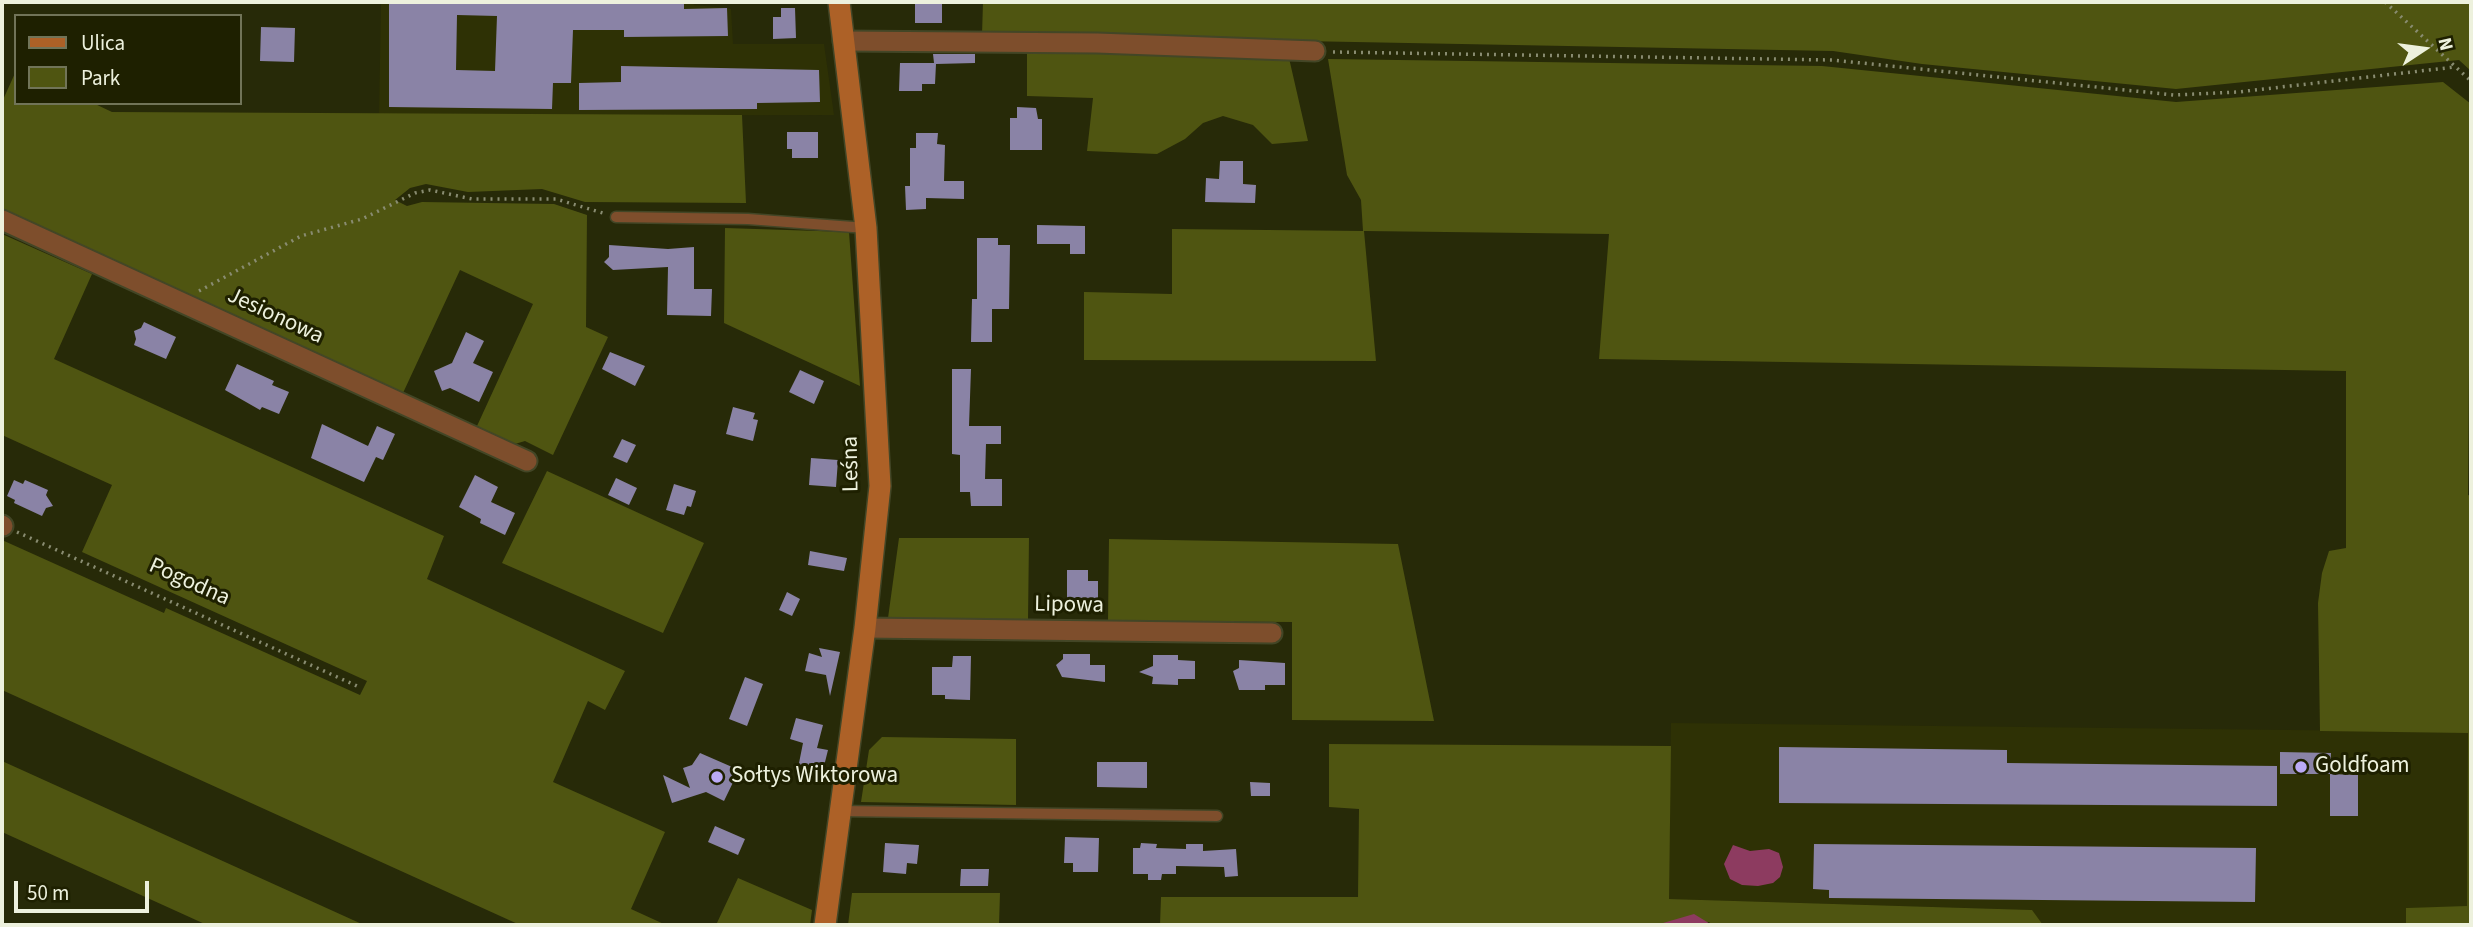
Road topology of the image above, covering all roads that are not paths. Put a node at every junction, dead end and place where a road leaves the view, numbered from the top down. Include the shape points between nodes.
1 (839, 2) edge
2 (843, 41) junction
3 (1315, 51) road end
4 (616, 217) road end
5 (2, 220) edge
6 (866, 228) junction
7 (527, 461) dead end
8 (865, 628) junction
9 (1272, 634) dead end
10 (841, 811) junction
11 (1217, 816) dead end
12 (825, 925) edge

1 - 2 street, Leśna
2 - 3 street
2 - 6 street, Leśna
4 - 6 lane via 748,219
5 - 7 street, Jesionowa
6 - 8 street, Leśna via 880,486
8 - 9 street, Lipowa
8 - 10 street, Leśna
10 - 11 lane
10 - 12 street, Leśna

